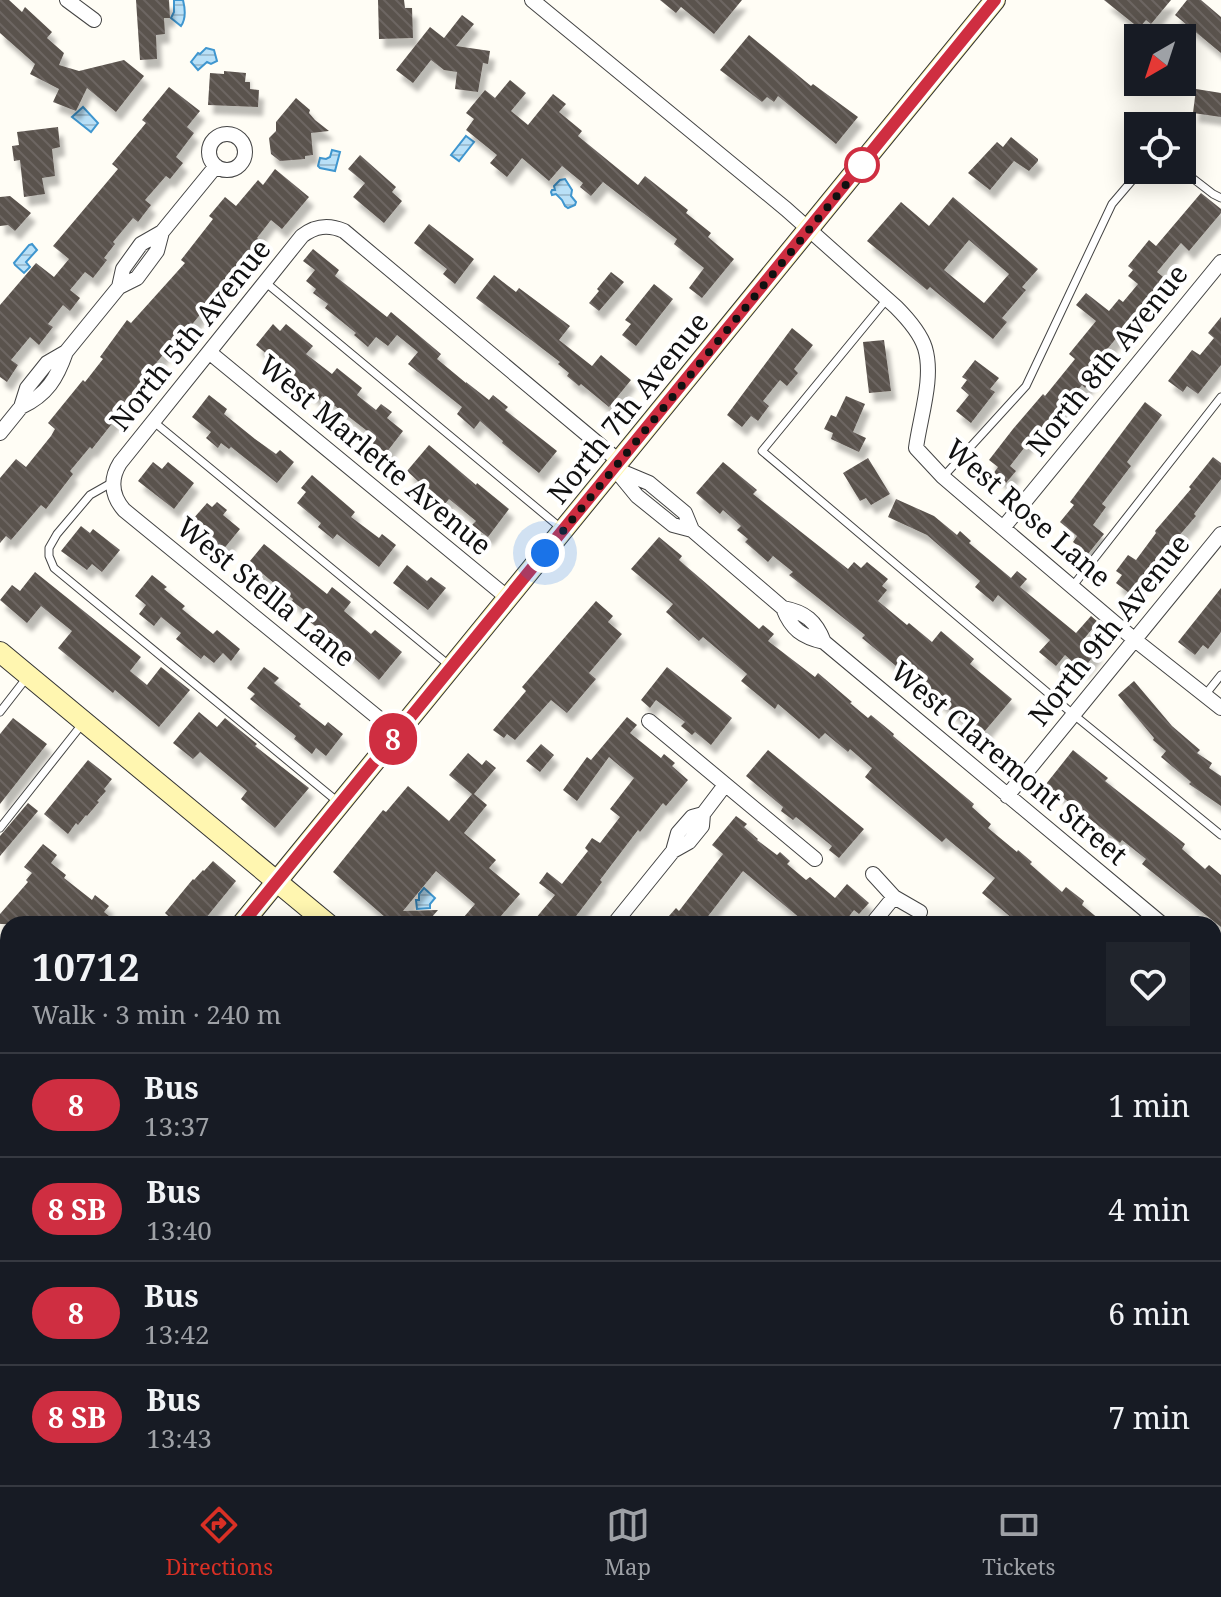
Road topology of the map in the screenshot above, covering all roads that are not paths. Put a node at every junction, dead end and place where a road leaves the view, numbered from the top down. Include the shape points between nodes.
1 (67, 0) edge
2 (532, 0) edge
3 (995, 0) edge
4 (94, 20) dead end
5 (216, 166) dead end
6 (1196, 181) edge
7 (1129, 184) edge
8 (1221, 198) edge
9 (808, 231) junction
10 (1221, 262) edge
11 (265, 282) junction
12 (887, 299) junction
13 (209, 352) junction
14 (1221, 397) edge
15 (153, 421) junction
16 (0, 433) edge
17 (617, 465) junction
18 (943, 477) junction
19 (113, 482) junction
20 (675, 505) junction
21 (664, 518) junction
22 (1003, 528) junction
23 (564, 530) junction
24 (692, 530) junction
25 (1221, 534) edge
26 (1072, 587) junction
27 (508, 598) junction
28 (1135, 640) junction
29 (0, 652) edge
30 (452, 667) junction
31 (1221, 675) edge
32 (29, 676) junction
33 (1205, 695) junction
34 (1221, 708) edge
35 (0, 712) edge
36 (1074, 715) junction
37 (649, 721) dead end
38 (84, 722) junction
39 (398, 734) junction
40 (725, 785) junction
41 (1007, 796) junction
42 (340, 804) junction
43 (0, 828) edge
44 (1221, 835) edge
45 (815, 859) dead end
46 (873, 874) dead end
47 (277, 881) junction
48 (894, 897) junction
49 (920, 912) dead end
50 (249, 916) edge
51 (319, 916) edge
52 (620, 916) edge
53 (879, 916) edge
54 (1152, 916) edge

1 - 4 street
2 - 9 street, West Rose Lane
3 - 9 main road, North 7th Avenue
5 - 16 street via 162,232 141,244 123,269 119,287 66,352 47,363
6 - 8 lane
7 - 18 lane via 1112,204 1026,386
9 - 12 street, West Rose Lane
9 - 17 main road, North 7th Avenue
10 - 22 street, North 8th Avenue
11 - 13 street, North 5th Avenue
11 - 17 street, North 5th Avenue via 302,236 333,227 347,234
11 - 23 lane
12 - 18 street, West Rose Lane via 912,324 925,347 925,397 916,448
12 - 36 lane via 762,451
13 - 15 street, North 5th Avenue
13 - 27 street, West Marlette Avenue
14 - 26 lane
15 - 19 street, North 5th Avenue via 118,466
15 - 30 lane
17 - 20 street, West Claremont Street
17 - 21 street, West Claremont Street via 637,496
17 - 23 main road, North 7th Avenue
18 - 22 street, West Rose Lane
19 - 39 street, West Stella Lane via 121,507
19 - 42 lane via 90,495 57,534 49,548 54,568
20 - 21 street
20 - 24 street, West Claremont Street
21 - 24 street, West Claremont Street
22 - 26 street, West Rose Lane
23 - 27 main road, North 7th Avenue
24 - 41 street, West Claremont Street via 783,608 789,623 807,638 824,642
25 - 28 street, North 9th Avenue
26 - 28 street, West Rose Lane
27 - 30 main road, North 7th Avenue
28 - 33 street, West Rose Lane
28 - 36 street, North 9th Avenue
29 - 32 main road
30 - 39 main road, North 7th Avenue
31 - 33 lane
32 - 35 lane
32 - 38 main road
33 - 34 street, West Rose Lane
36 - 41 street, North 9th Avenue
36 - 44 lane
37 - 40 street
38 - 43 lane
38 - 47 main road
39 - 42 main road, North 7th Avenue
40 - 45 street
40 - 52 street via 703,814 692,817 678,833 673,851
41 - 54 street, West Claremont Street
42 - 47 main road, North 7th Avenue
46 - 48 street
47 - 50 main road, North 7th Avenue
47 - 51 main road
48 - 49 street
48 - 53 street

